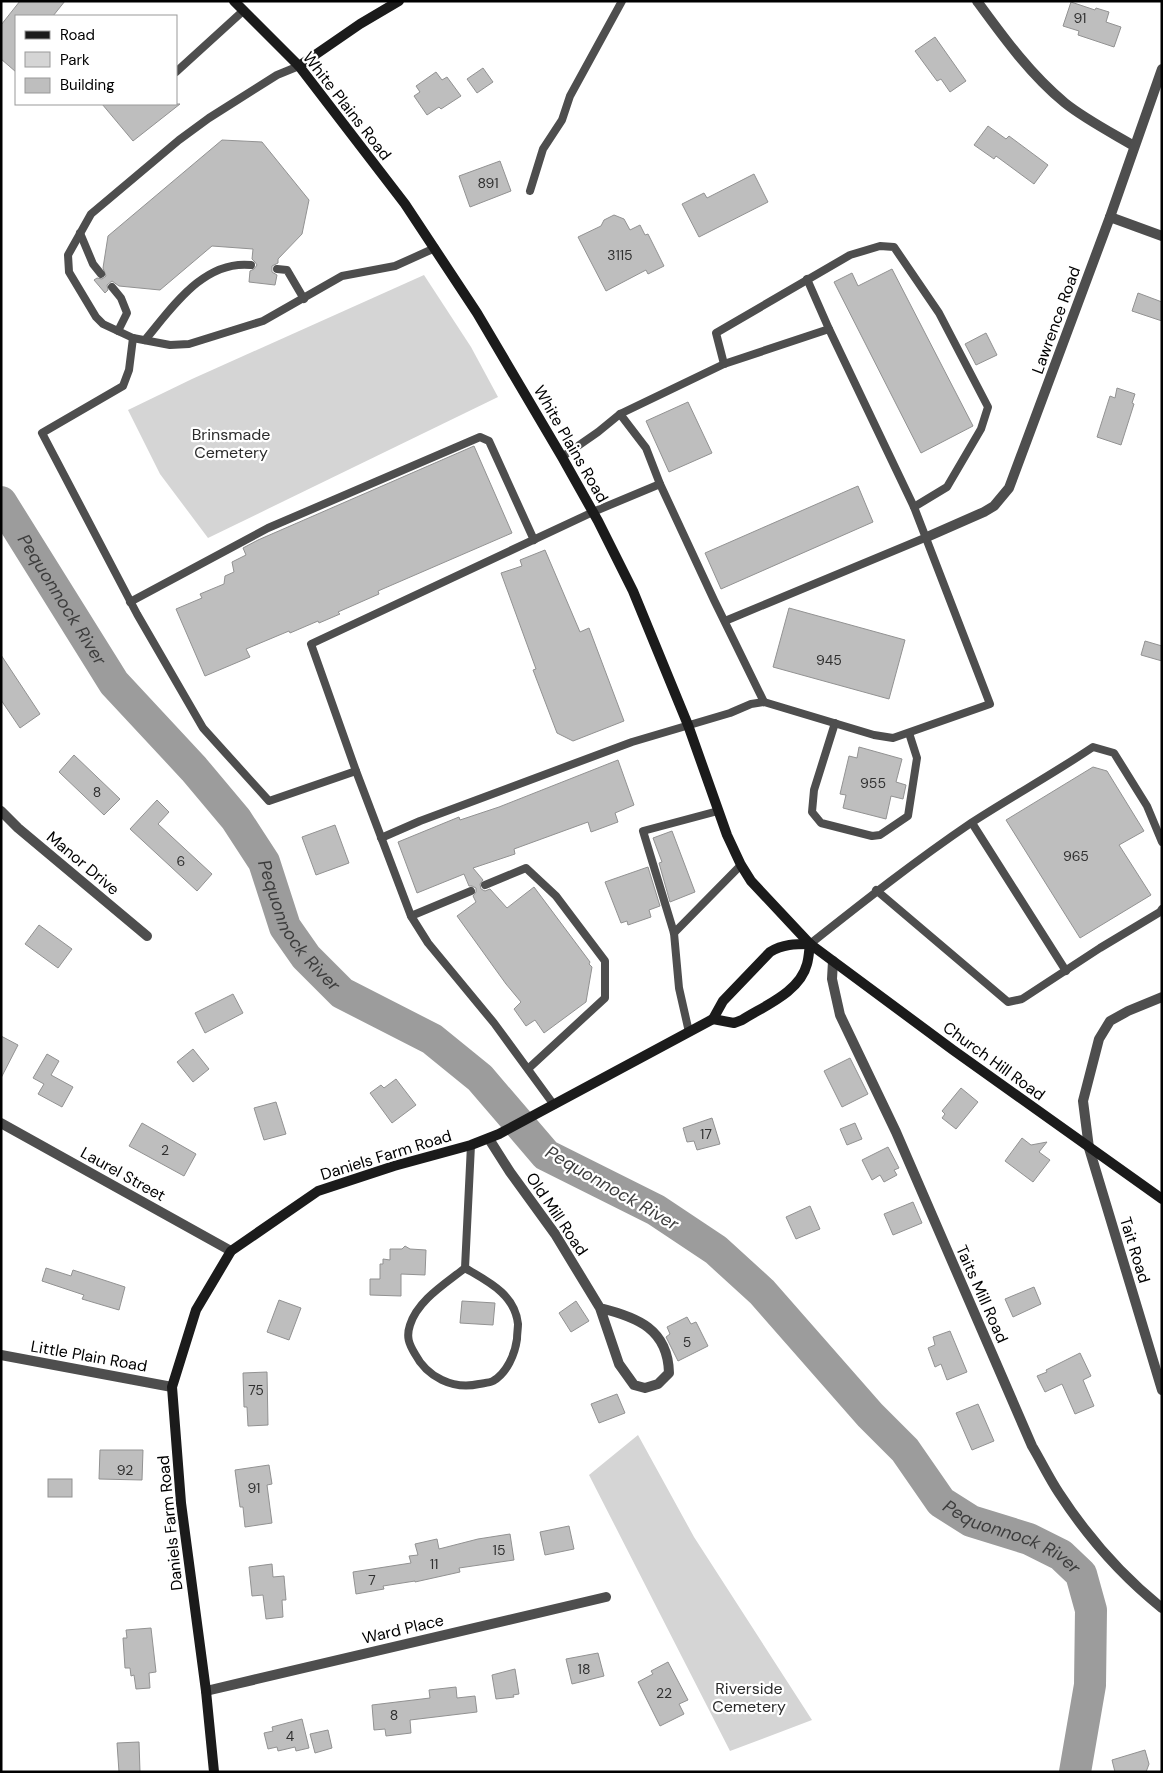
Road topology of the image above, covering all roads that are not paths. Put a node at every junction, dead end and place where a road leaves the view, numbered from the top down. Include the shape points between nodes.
1 (234, 1) edge
2 (399, 1) edge
3 (622, 1) edge
4 (977, 1) edge
5 (243, 11) junction
6 (299, 66) junction
7 (1162, 69) edge
8 (178, 70) edge
9 (1134, 146) junction
10 (530, 192) dead end
11 (1110, 217) junction
12 (80, 233) junction
13 (1162, 236) edge
14 (435, 248) junction
15 (251, 265) dead end
16 (277, 269) dead end
17 (101, 274) dead end
18 (807, 279) junction
19 (112, 287) dead end
20 (304, 299) junction
21 (829, 329) junction
22 (118, 331) junction
23 (133, 338) junction
24 (145, 340) junction
25 (724, 364) junction
26 (620, 414) junction
27 (562, 457) junction
28 (660, 484) junction
29 (914, 507) junction
30 (592, 512) junction
31 (927, 537) junction
32 (534, 540) junction
33 (130, 602) junction
34 (725, 621) junction
35 (764, 702) junction
36 (835, 723) junction
37 (688, 724) junction
38 (909, 732) junction
39 (356, 771) junction
40 (1, 811) edge
41 (718, 811) junction
42 (972, 823) junction
43 (381, 838) junction
44 (1162, 842) edge
45 (741, 865) junction
46 (485, 885) dead end
47 (876, 890) junction
48 (471, 891) dead end
49 (1162, 909) edge
50 (411, 916) junction
51 (674, 933) junction
52 (147, 936) dead end
53 (810, 944) junction
54 (833, 961) junction
55 (1066, 971) junction
56 (1162, 997) edge
57 (713, 1019) junction
58 (689, 1032) junction
59 (528, 1068) junction
60 (554, 1105) junction
61 (1, 1123) edge
62 (489, 1139) junction
63 (471, 1145) junction
64 (1089, 1148) junction
65 (1162, 1199) edge
66 (231, 1252) junction
67 (465, 1268) junction
68 (600, 1308) junction
69 (1, 1355) edge
70 (172, 1386) junction
71 (1162, 1390) edge
72 (606, 1597) dead end
73 (1162, 1608) edge
74 (206, 1691) junction
75 (214, 1772) edge

1 - 5 main road, White Plains Road
2 - 6 main road
3 - 10 lane via 570,96 562,120 543,149
4 - 9 street via 1030,70 1048,88 1067,105
5 - 6 main road, White Plains Road
5 - 8 lane
6 - 12 lane via 277,75 179,140 91,214
6 - 14 main road, White Plains Road
7 - 9 street, Lawrence Road
9 - 11 street, Lawrence Road
11 - 13 street
11 - 31 street, Lawrence Road via 1009,488 994,506 984,512
12 - 17 lane via 93,264
12 - 22 lane via 68,255 69,272 96,317
14 - 20 lane via 394,266 342,276
14 - 27 main road, White Plains Road
15 - 24 lane via 217,270 185,293
16 - 20 lane via 287,270
18 - 21 lane
18 - 25 lane via 716,333
18 - 29 lane via 850,255 880,246 894,247 939,313 988,407 981,429 947,487
19 - 22 lane via 127,313
20 - 24 lane via 263,321 189,344 170,345
21 - 25 lane
21 - 29 lane
22 - 23 lane
23 - 24 lane
23 - 33 lane via 129,370 123,386 42,433
25 - 26 lane
26 - 27 lane
26 - 28 lane via 646,448
27 - 30 main road, White Plains Road
28 - 30 lane
28 - 34 lane
29 - 31 lane
30 - 32 lane
30 - 37 main road, White Plains Road via 632,590
31 - 34 lane
31 - 38 lane via 990,704
32 - 33 lane via 489,441 480,437 268,528
32 - 39 lane via 311,644
33 - 39 lane via 203,728 269,801
34 - 35 lane
35 - 36 lane
35 - 37 lane
36 - 38 lane via 893,738
36 - 38 lane via 814,790 812,812 821,824 865,836 880,835 908,816 917,758
37 - 41 main road, White Plains Road
37 - 43 lane via 544,774
39 - 43 lane
40 - 52 street, Manor Drive
41 - 45 main road, White Plains Road
41 - 51 lane via 644,831
42 - 44 lane via 1093,747 1114,753 1147,806
42 - 47 lane
42 - 55 lane
43 - 50 lane
45 - 51 lane
45 - 53 main road, White Plains Road via 758,889
46 - 59 lane via 526,868 556,896 605,961 605,998
47 - 53 lane
47 - 55 lane via 1008,1002 1022,999
48 - 50 lane
49 - 55 lane
50 - 59 lane via 428,943
51 - 58 lane via 679,988
53 - 54 main road, Church Hill Road
53 - 57 main road, Daniels Farm Road via 793,944 770,952 723,1001
53 - 57 main road via 803,973 788,991 734,1023
54 - 64 main road, Church Hill Road
54 - 73 street, Taits Mill Road via 832,979 840,1015 896,1132 1032,1446 1058,1492 1090,1536 1119,1569
56 - 64 street, Tait Road via 1110,1021 1099,1039 1083,1101
57 - 58 main road, Daniels Farm Road
58 - 60 main road, Daniels Farm Road
59 - 60 lane
60 - 62 main road, Daniels Farm Road
61 - 66 street, Laurel Street
62 - 63 main road, Daniels Farm Road
62 - 68 street, Old Mill Road via 555,1234
63 - 66 main road, Daniels Farm Road via 318,1191
63 - 67 lane
64 - 65 main road, Church Hill Road
64 - 71 street, Tait Road
66 - 70 main road, Daniels Farm Road via 196,1310
67 - 67 lane via 496,1286 511,1303 518,1323 516,1345 506,1370 493,1381 454,1385 437,1378 419,1363 408,1341 410,1325 419,1308
68 - 68 street, Old Mill Road via 619,1364 634,1385 645,1388 658,1384 669,1373 667,1351 660,1339 646,1325 627,1315
69 - 70 street, Little Plain Road
70 - 74 main road, Daniels Farm Road via 180,1503
72 - 74 street, Ward Place
74 - 75 main road, Daniels Farm Road

